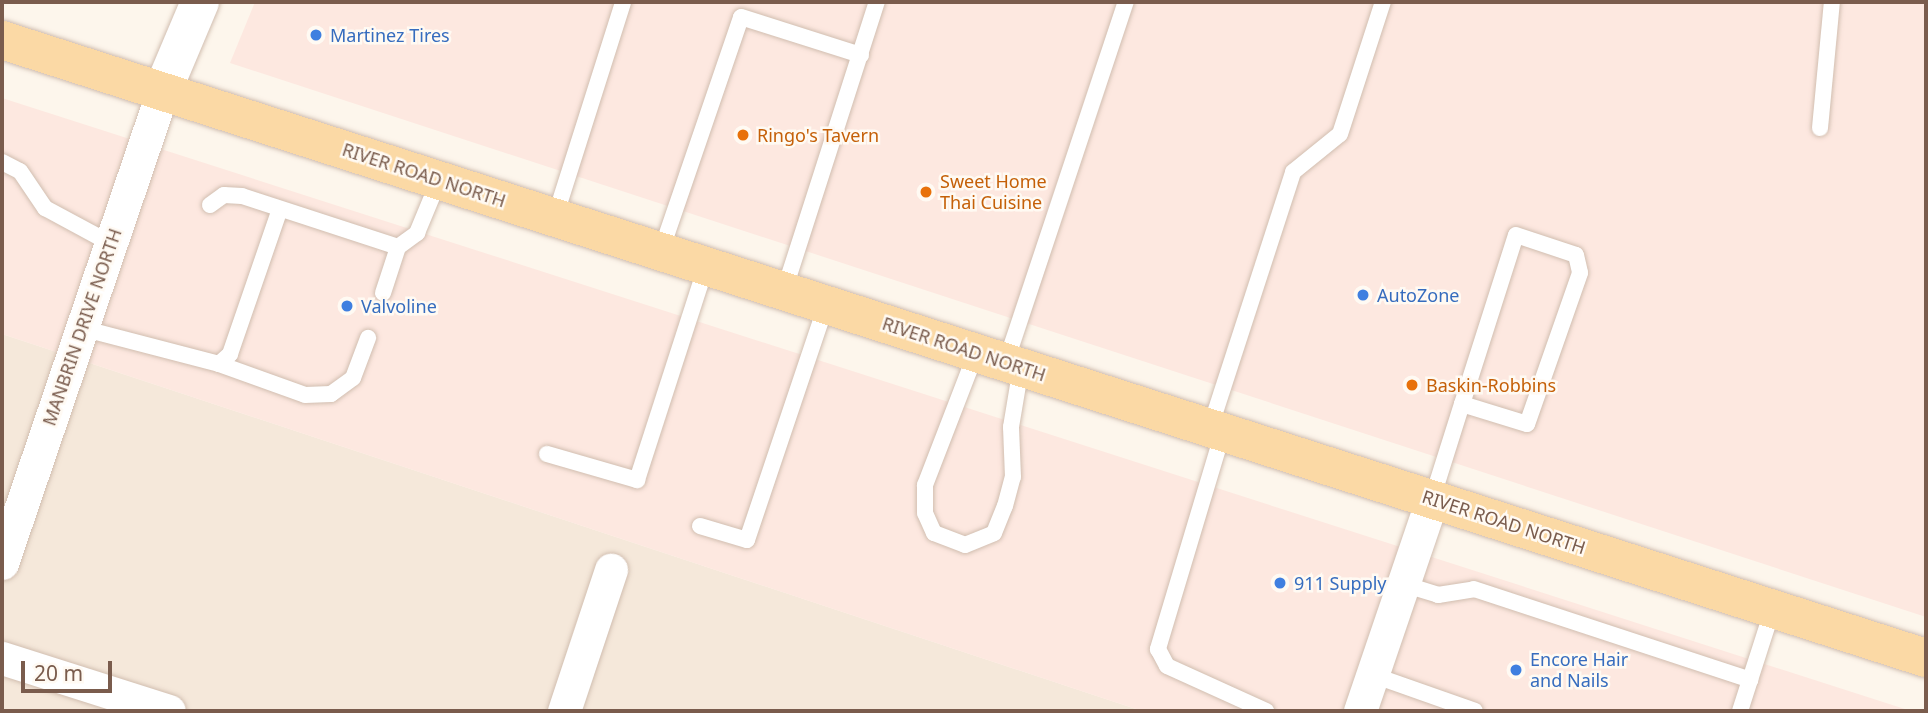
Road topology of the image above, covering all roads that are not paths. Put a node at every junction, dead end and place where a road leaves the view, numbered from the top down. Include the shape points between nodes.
1 (200, 2) edge
2 (623, 2) edge
3 (877, 2) edge
4 (1126, 2) edge
5 (1383, 2) edge
6 (1832, 2) edge
7 (2, 40) edge
8 (861, 55) junction
9 (162, 92) junction
10 (1820, 128) dead end
11 (2, 162) edge
12 (439, 180) junction
13 (210, 205) dead end
14 (280, 209) junction
15 (555, 218) junction
16 (110, 243) junction
17 (398, 247) junction
18 (661, 251) junction
19 (706, 267) junction
20 (784, 291) junction
21 (383, 293) dead end
22 (826, 304) junction
23 (81, 328) junction
24 (368, 338) dead end
25 (1001, 361) junction
26 (219, 364) junction
27 (1462, 404) junction
28 (1216, 430) junction
29 (547, 454) dead end
30 (1432, 499) junction
31 (700, 526) dead end
32 (7, 530) edge
33 (2, 563) edge
34 (611, 570) dead end
35 (1403, 584) junction
36 (1773, 608) junction
37 (2, 658) edge
38 (1926, 658) edge
39 (1373, 675) junction
40 (1750, 680) junction
41 (169, 711) edge
42 (564, 711) edge
43 (1266, 711) edge
44 (1360, 711) edge
45 (1475, 711) edge
46 (1740, 711) edge

1 - 9 main road
2 - 15 lane
3 - 8 lane
4 - 25 lane
5 - 28 lane via 1340,134 1293,172
6 - 10 lane
7 - 9 main road, RIVER ROAD NORTH
8 - 18 lane via 741,17
8 - 20 lane
9 - 12 main road, RIVER ROAD NORTH
9 - 16 street, MANBRIN DRIVE NORTH
11 - 16 lane via 20,171 45,208
12 - 15 main road, RIVER ROAD NORTH
12 - 17 lane via 417,233
13 - 14 lane via 224,195
14 - 17 lane
14 - 26 lane via 230,354
15 - 18 main road, RIVER ROAD NORTH
16 - 23 street, MANBRIN DRIVE NORTH
17 - 21 lane
18 - 19 main road, RIVER ROAD NORTH
19 - 20 main road, RIVER ROAD NORTH
19 - 29 lane via 636,480
20 - 22 main road, RIVER ROAD NORTH
22 - 25 main road, RIVER ROAD NORTH
22 - 31 lane via 747,540
23 - 26 lane
23 - 32 street, MANBRIN DRIVE NORTH
24 - 26 lane via 353,378 331,394 305,395
25 - 25 lane via 925,485 925,513 934,533 965,545 994,533 1013,477
25 - 28 main road, RIVER ROAD NORTH
27 - 27 lane via 1516,235 1576,255 1580,273 1527,424
27 - 30 lane
28 - 30 main road, RIVER ROAD NORTH
28 - 43 lane via 1158,649 1167,666
30 - 35 street
30 - 36 main road, RIVER ROAD NORTH
32 - 33 street, MANBRIN DRIVE NORTH
34 - 42 street
35 - 39 street
35 - 40 lane via 1438,595 1474,589
36 - 38 main road, RIVER ROAD NORTH
36 - 40 lane
37 - 41 street
39 - 44 street
39 - 45 lane
40 - 46 lane

